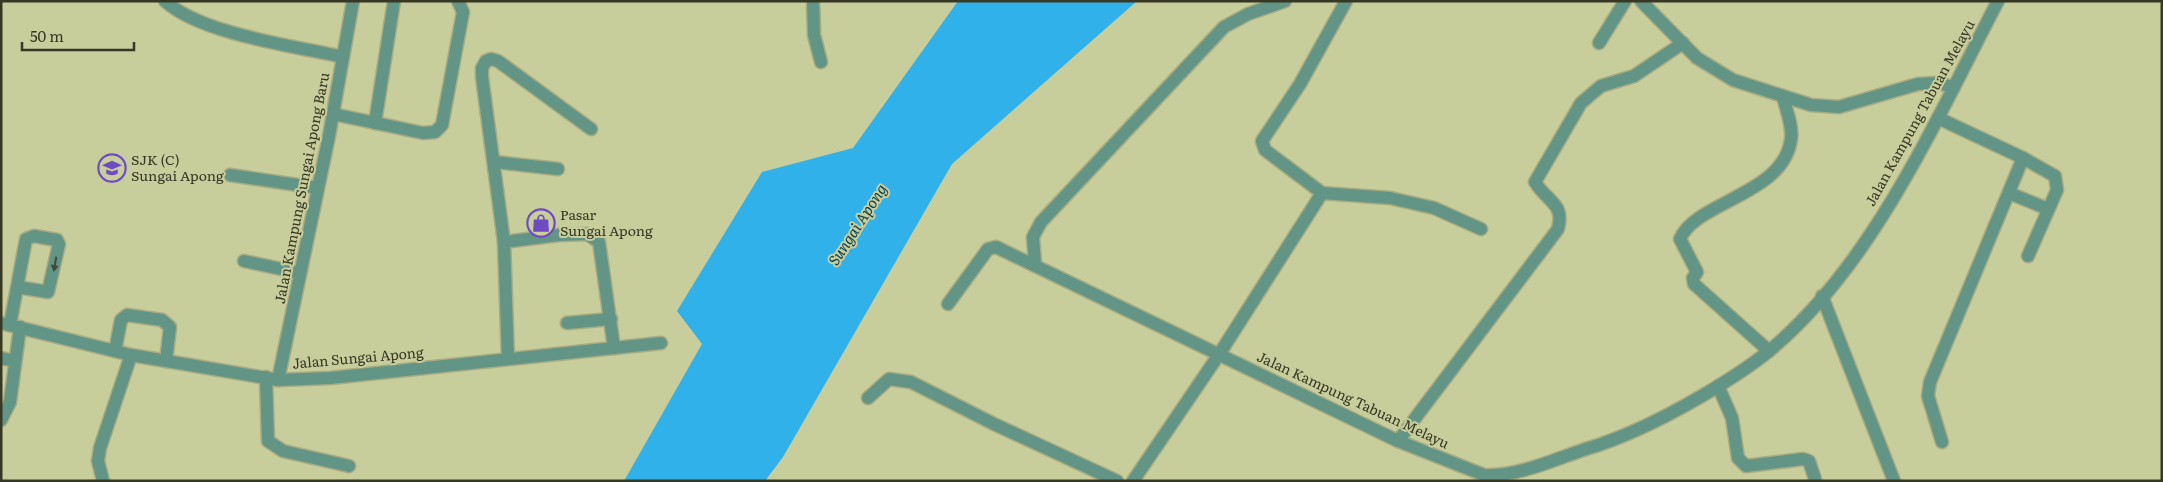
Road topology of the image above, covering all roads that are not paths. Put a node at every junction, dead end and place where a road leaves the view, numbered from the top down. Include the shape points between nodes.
1 (164, 1) edge
2 (352, 1) edge
3 (394, 1) edge
4 (458, 1) edge
5 (813, 1) edge
6 (1285, 1) edge
7 (1346, 1) edge
8 (1626, 1) edge
9 (1641, 1) edge
10 (1998, 1) edge
11 (1600, 43) dead end
12 (1683, 43) junction
13 (343, 57) junction
14 (821, 62) dead end
15 (1954, 86) junction
16 (1783, 97) junction
17 (333, 114) junction
18 (1938, 118) junction
19 (375, 123) junction
20 (590, 129) dead end
21 (2023, 158) junction
22 (495, 162) junction
23 (558, 169) dead end
24 (230, 175) dead end
25 (318, 188) junction
26 (1322, 193) junction
27 (2009, 193) junction
28 (2048, 208) junction
29 (1481, 229) dead end
30 (504, 242) junction
31 (2028, 256) dead end
32 (244, 261) dead end
33 (1035, 264) junction
34 (300, 273) junction
35 (17, 287) junction
36 (1822, 296) junction
37 (948, 304) dead end
38 (611, 319) junction
39 (567, 324) dead end
40 (10, 325) edge
41 (662, 342) dead end
42 (614, 348) junction
43 (1769, 350) junction
44 (115, 351) junction
45 (1220, 353) junction
46 (131, 355) junction
47 (1, 358) edge
48 (508, 359) junction
49 (166, 360) junction
50 (16, 361) junction
51 (272, 378) junction
52 (1718, 386) junction
53 (868, 398) dead end
54 (1, 420) edge
55 (1398, 441) junction
56 (1942, 442) dead end
57 (349, 466) dead end
58 (1482, 478) edge
59 (1815, 479) dead end
60 (104, 481) edge
61 (1118, 481) edge
62 (1133, 481) edge
63 (1894, 481) edge

1 - 13 street via 191,17 229,31
2 - 13 street, Jalan Kampung Sungai Apong Baru
3 - 19 street
4 - 19 street via 463,12 442,125 435,132 423,133
5 - 14 street via 814,35
6 - 33 street via 1248,14 1224,27 1190,62 1041,222 1033,237
7 - 26 street via 1300,84 1262,141 1265,150
8 - 11 street
9 - 12 street
10 - 15 street, Jalan Kampung Tabuan Melayu
12 - 16 street via 1697,58 1733,80
12 - 55 street via 1634,76 1602,86 1581,103 1535,182 1541,193 1559,208 1558,229
13 - 17 street, Jalan Kampung Sungai Apong Baru
15 - 16 street via 1918,84 1839,107 1811,105
15 - 18 street, Jalan Kampung Tabuan Melayu
16 - 43 street via 1792,137 1778,169 1683,231 1680,239 1697,272 1694,284
17 - 19 street
17 - 25 street, Jalan Kampung Sungai Apong Baru
18 - 21 street
18 - 36 street, Jalan Kampung Tabuan Melayu via 1881,217 1856,255
20 - 22 street via 491,59 482,68 482,77
21 - 27 street
21 - 28 street via 2056,176 2057,190
22 - 23 street
22 - 30 street
24 - 25 street
25 - 34 street, Jalan Kampung Sungai Apong Baru
26 - 29 street via 1390,198 1434,208
26 - 45 street
27 - 28 street
27 - 56 street via 1930,382 1928,396
28 - 31 street
30 - 38 street via 587,234 599,242
30 - 48 street
32 - 34 street
33 - 37 street, Jalan Kampung Tabuan Melayu via 996,246 988,248
33 - 45 street, Jalan Kampung Tabuan Melayu
34 - 51 street, Jalan Kampung Sungai Apong Baru
35 -> 35 street via 26,239 34,236 57,240 48,292
35 - 40 street
36 - 43 street, Jalan Kampung Tabuan Melayu
36 - 63 street
38 - 39 street
38 - 42 street
40 - 44 street, Jalan Sungai Apong
40 - 50 street
41 - 42 street, Jalan Sungai Apong
42 - 48 street, Jalan Sungai Apong
43 - 52 street, Jalan Kampung Tabuan Melayu
44 - 46 street, Jalan Sungai Apong
44 - 49 street via 121,320 127,315 162,320 170,327
45 - 55 street, Jalan Kampung Tabuan Melayu
45 - 62 street
46 - 49 street, Jalan Sungai Apong
46 - 60 street via 100,448 98,461
47 - 50 street
48 - 51 street, Jalan Sungai Apong via 330,378
49 - 51 street, Jalan Sungai Apong
50 - 54 street via 10,402
51 - 57 street, Jalan Kampung Sungai Apong Baru via 268,441 283,451
52 - 58 street, Jalan Kampung Tabuan Melayu via 1679,410 1612,441
52 - 59 street via 1732,418 1738,458 1746,466 1803,459 1809,461
53 - 61 street via 889,379 911,382
55 - 58 street, Jalan Kampung Tabuan Melayu

